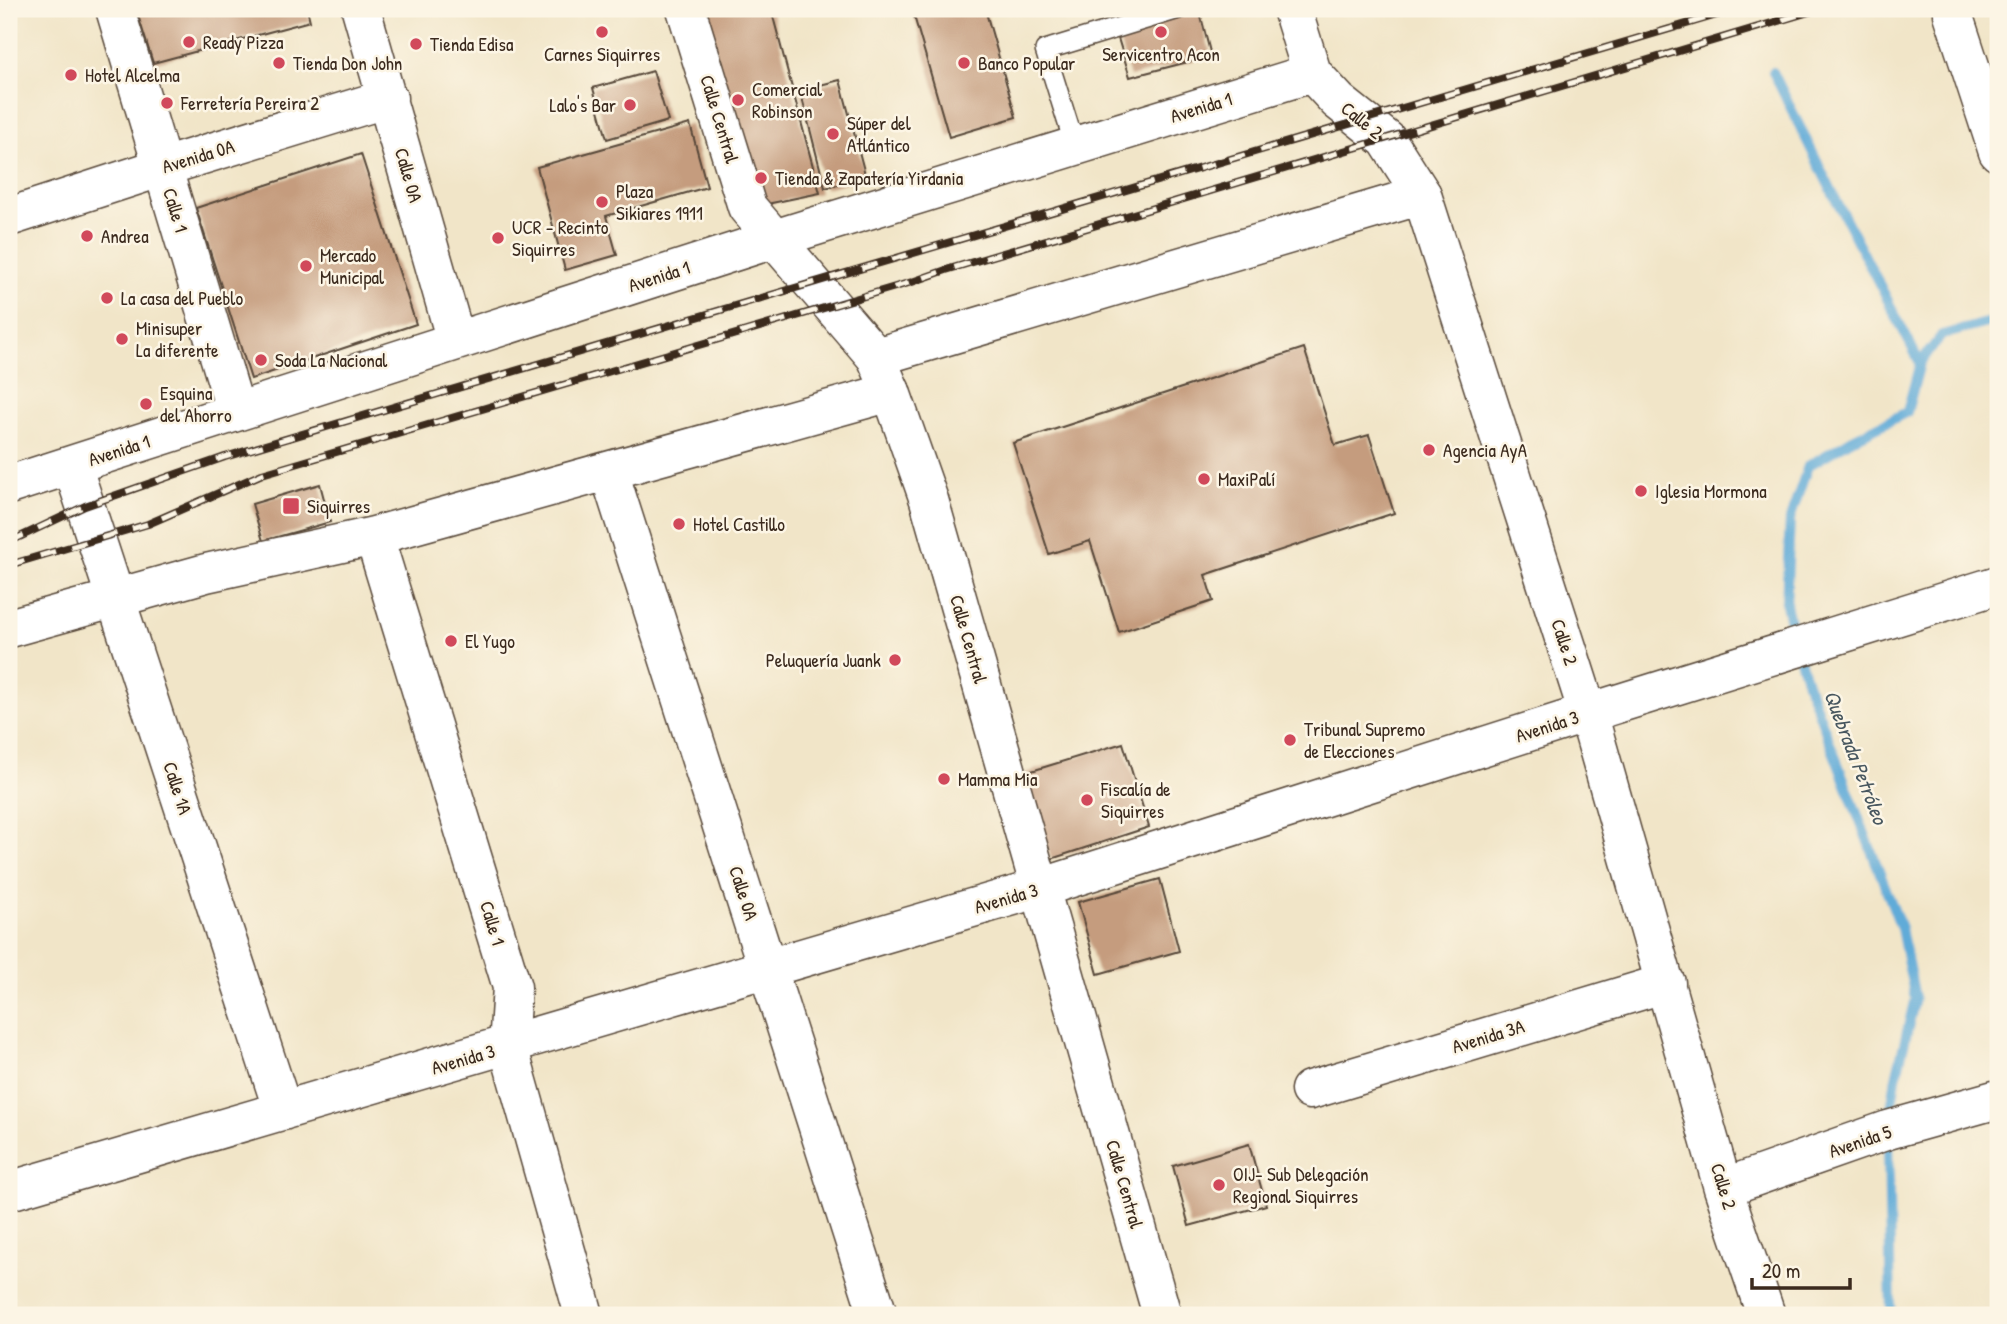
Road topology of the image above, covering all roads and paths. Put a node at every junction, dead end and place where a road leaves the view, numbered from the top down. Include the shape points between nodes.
1 (116, 9) edge
2 (361, 9) edge
3 (686, 9) edge
4 (1179, 9) edge
5 (1292, 9) edge
6 (1952, 14) dead end
7 (1312, 73) junction
8 (388, 98) junction
9 (1075, 146) junction
10 (1998, 152) edge
11 (163, 167) junction
12 (1422, 195) junction
13 (9, 217) edge
14 (774, 239) junction
15 (456, 341) junction
16 (876, 357) junction
17 (891, 391) junction
18 (236, 412) junction
19 (72, 465) junction
20 (609, 472) junction
21 (9, 485) edge
22 (374, 536) junction
23 (1998, 585) edge
24 (116, 598) junction
25 (9, 628) edge
26 (1588, 713) junction
27 (1040, 888) junction
28 (768, 966) junction
29 (1666, 983) junction
30 (508, 1046) junction
31 (1310, 1090) dead end
32 (1998, 1099) edge
33 (284, 1111) junction
34 (1723, 1188) junction
35 (9, 1191) edge
36 (584, 1315) edge
37 (878, 1315) edge
38 (1162, 1315) edge
39 (1766, 1315) edge

1 - 11 street, Calle 1
2 - 8 street, Calle 0A
3 - 14 street, Calle Central via 747,207
4 - 9 lane via 1045,50
5 - 7 street, Calle 2
6 - 10 street
7 - 9 street, Avenida 1
7 - 12 street, Calle 2 via 1338,101 1387,140
8 - 11 street, Avenida 0A
8 - 15 street, Calle 0A
9 - 14 street, Avenida 1
11 - 13 street, Avenida 0A
11 - 18 street, Calle 1
12 - 16 street
12 - 26 street, Calle 2
14 - 15 street, Avenida 1
14 - 16 street, Calle Central
15 - 18 street, Avenida 1
16 - 17 street, Calle Central
17 - 20 street
17 - 27 street, Calle Central via 929,500
18 - 19 street, Avenida 1
19 - 21 street, Avenida 1
19 - 24 street, Calle 1A
20 - 22 street
20 - 28 street, Calle 0A
22 - 24 street
22 - 30 street, Calle 1 via 512,987
23 - 26 street, Avenida 3
24 - 25 street
24 - 33 street, Calle 1A
26 - 27 street, Avenida 3
26 - 29 street, Calle 2
27 - 28 street, Avenida 3
27 - 38 street, Calle Central
28 - 30 street, Avenida 3
28 - 37 street, Calle 0A
29 - 31 street, Avenida 3A
29 - 34 street, Calle 2
30 - 33 street, Avenida 3
30 - 36 street, Calle 1
32 - 34 street, Avenida 5 via 1888,1130
33 - 35 street, Avenida 3
34 - 39 street, Calle 2

